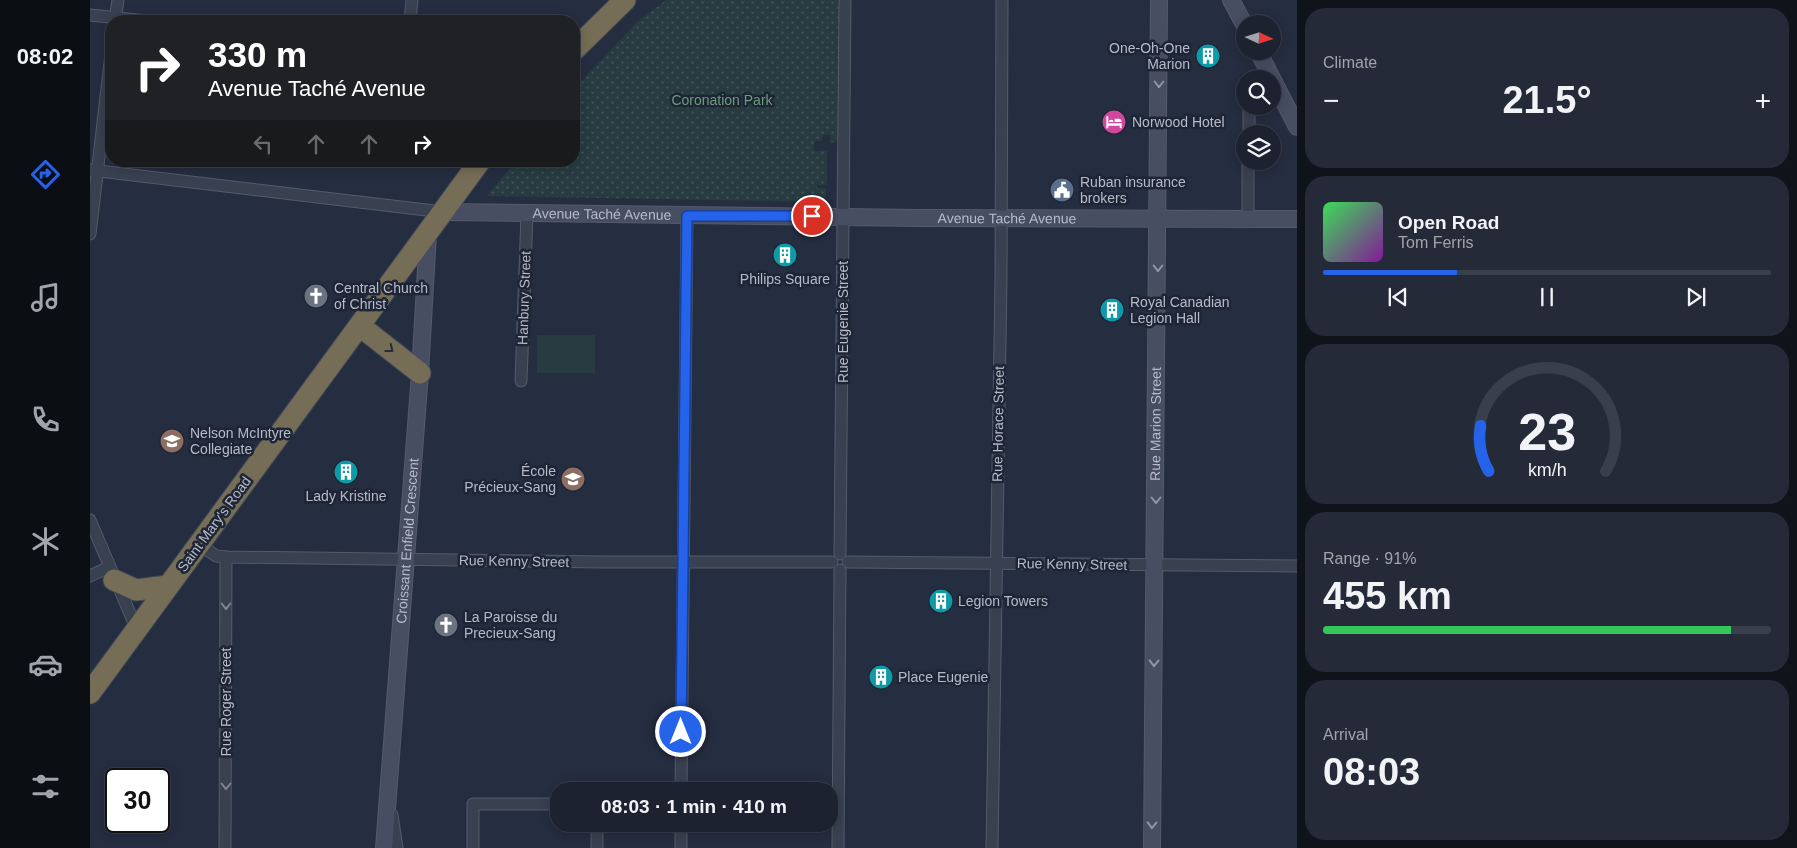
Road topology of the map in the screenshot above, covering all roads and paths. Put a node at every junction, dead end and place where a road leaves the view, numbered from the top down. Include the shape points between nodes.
1 (118, 0) edge
2 (412, 0) edge
3 (625, 0) edge
4 (845, 0) edge
5 (1002, 0) edge
6 (1159, 0) edge
7 (1231, 0) edge
8 (90, 15) edge
9 (116, 15) edge
10 (411, 15) edge
11 (1239, 15) edge
12 (105, 17) edge
13 (580, 44) edge
14 (1263, 60) edge
15 (105, 95) edge
16 (1297, 127) edge
17 (476, 167) edge
18 (94, 170) edge
19 (1248, 170) edge
20 (443, 212) junction
21 (527, 214) junction
22 (687, 216) junction
23 (843, 216) junction
24 (1002, 218) junction
25 (1158, 219) junction
26 (1248, 219) junction
27 (1297, 219) edge
28 (90, 234) edge
29 (428, 234) junction
30 (360, 326) junction
31 (420, 373) junction
32 (521, 381) dead end
33 (90, 520) edge
34 (199, 544) junction
35 (226, 557) junction
36 (405, 560) junction
37 (682, 562) junction
38 (840, 562) junction
39 (996, 563) junction
40 (1156, 565) junction
41 (1297, 566) edge
42 (111, 574) junction
43 (90, 576) edge
44 (168, 586) junction
45 (137, 630) junction
46 (90, 692) edge
47 (390, 768) junction
48 (681, 782) edge
49 (550, 804) edge
50 (598, 832) edge
51 (681, 832) edge
52 (226, 848) edge
53 (384, 848) edge
54 (397, 848) edge
55 (473, 848) edge
56 (597, 848) edge
57 (681, 848) edge
58 (838, 848) edge
59 (992, 848) edge
60 (1152, 848) edge

1 - 9 street
2 - 10 street
3 - 13 highway
4 - 23 street, Rue Eugenie Street
5 - 24 street, Rue Horace Street
6 -> 25 street, Rue Marion Street
7 - 11 street
8 - 12 street
14 - 16 street
15 - 18 street
17 - 20 highway, Saint Mary's Road
18 - 20 street, Avenue Taché Avenue
18 - 28 street
19 - 26 street
20 - 21 street, Avenue Taché Avenue
20 - 29 highway, Saint Mary's Road
21 - 22 street, Avenue Taché Avenue
21 - 32 street, Hanbury Street
22 - 23 street, Avenue Taché Avenue
22 - 37 street
23 - 24 street, Avenue Taché Avenue
23 - 38 street, Rue Eugenie Street
24 - 25 street, Avenue Taché Avenue
24 - 39 street, Rue Horace Street
25 - 26 street, Avenue Taché Avenue
25 -> 40 street, Rue Marion Street
26 - 27 street, Avenue Taché Avenue
29 - 30 highway, Saint Mary's Road
29 - 31 street, Croissant Enfield Crescent
30 -> 31 highway
30 - 34 highway, Saint Mary's Road
31 - 36 street, Croissant Enfield Crescent
33 - 42 street
34 - 35 street, Rue Kenny Street via 216,556
34 - 44 highway, Saint Mary's Road
35 - 36 street, Rue Kenny Street
35 -> 52 street, Rue Roger Street
36 - 37 street, Rue Kenny Street
36 - 47 street, Croissant Enfield Crescent
37 - 38 street, Rue Kenny Street
37 - 48 street
38 - 39 street, Rue Kenny Street
38 - 58 street, Rue Eugenie Street
39 - 40 street, Rue Kenny Street
39 - 59 street, Rue Horace Street
40 - 41 street, Rue Kenny Street
40 -> 60 street, Rue Marion Street
42 - 43 street
42 - 44 highway via 136,590
42 - 45 street
44 - 45 highway, Saint Mary's Road
45 - 46 highway, Saint Mary's Road
47 - 53 street
47 - 54 street, Croissant Enfield Crescent
49 - 55 street via 473,804
50 - 56 street
51 - 57 street

